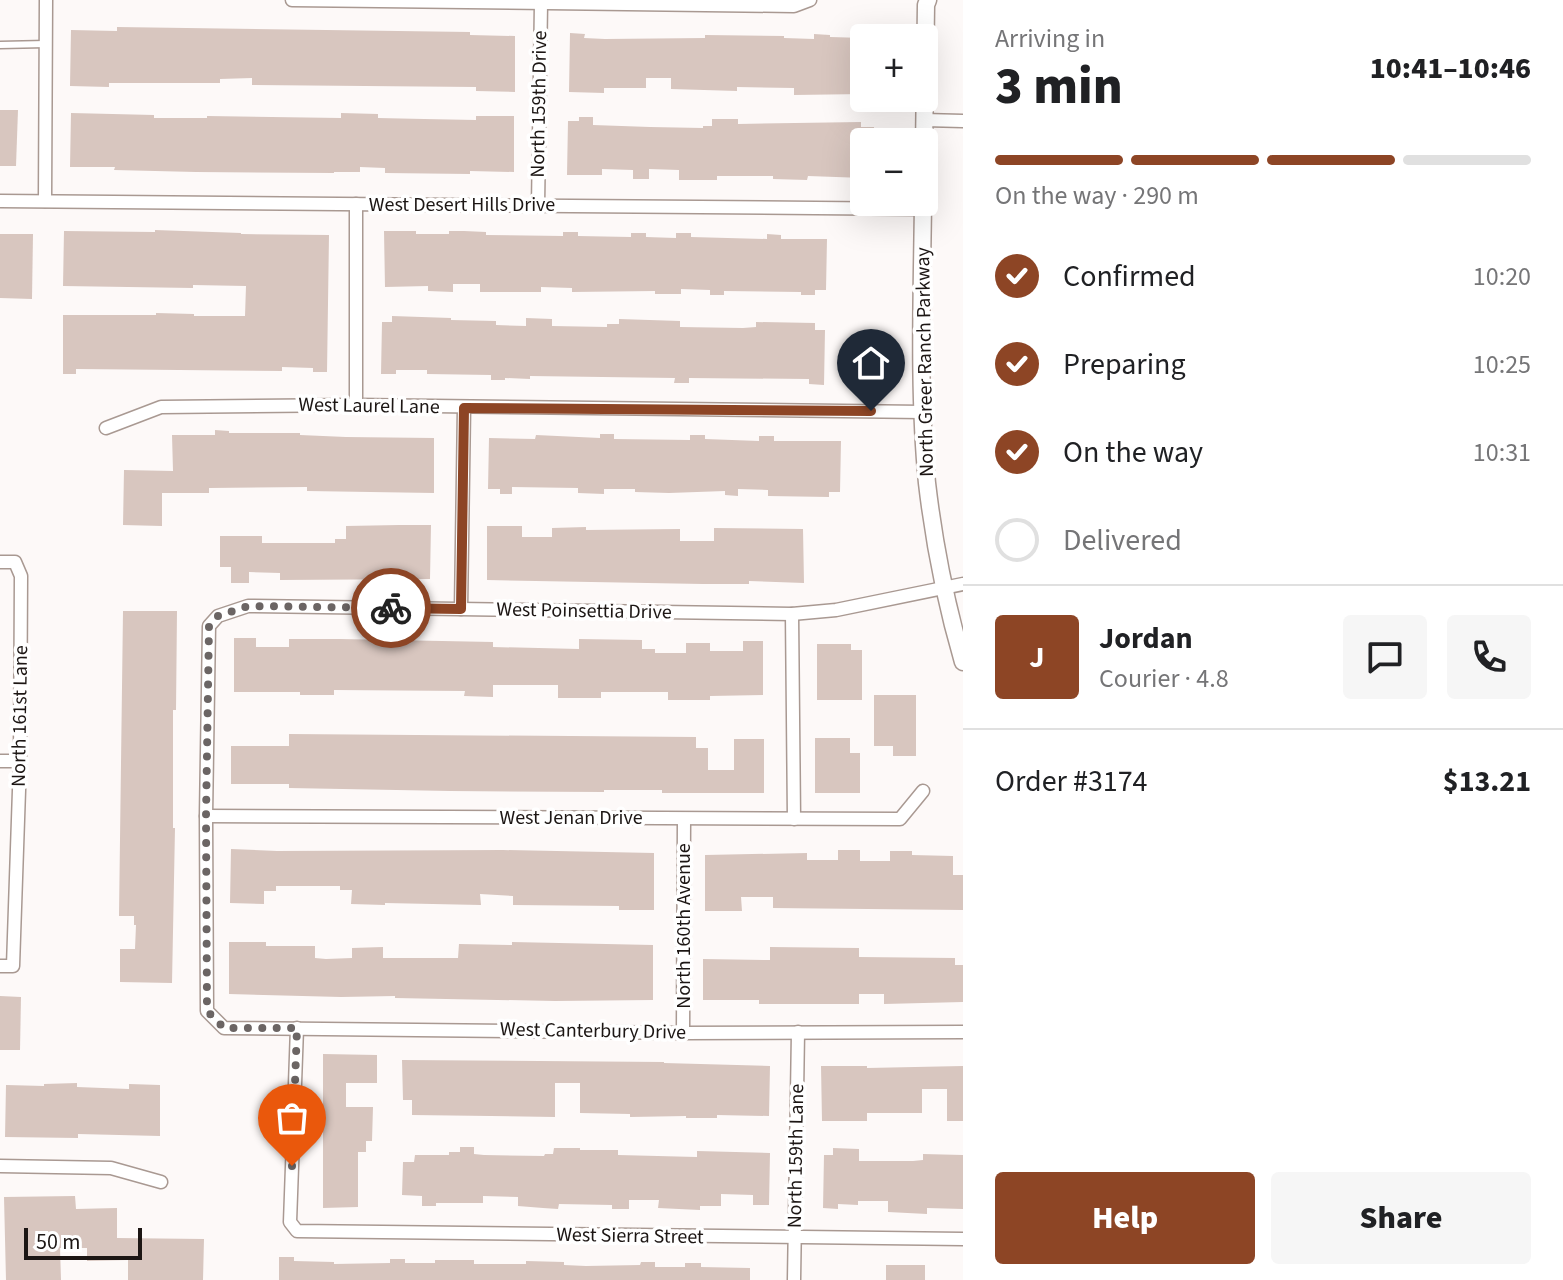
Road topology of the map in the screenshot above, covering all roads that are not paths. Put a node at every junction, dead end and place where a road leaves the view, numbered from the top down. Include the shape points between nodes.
1 (46, 0) edge
2 (292, 0) edge
3 (810, 0) edge
4 (926, 2) edge
5 (541, 3) junction
6 (46, 44) junction
7 (0, 45) edge
8 (924, 120) junction
9 (963, 121) edge
10 (924, 128) edge
11 (0, 201) edge
12 (45, 201) junction
13 (356, 204) junction
14 (538, 206) junction
15 (850, 206) edge
16 (923, 216) edge
17 (356, 405) junction
18 (464, 408) junction
19 (923, 412) junction
20 (106, 428) dead end
21 (0, 562) edge
22 (963, 584) edge
23 (945, 588) junction
24 (461, 609) junction
25 (792, 614) junction
26 (963, 662) edge
27 (0, 761) edge
28 (20, 761) junction
29 (923, 791) dead end
30 (206, 816) junction
31 (684, 819) junction
32 (794, 819) junction
33 (7, 966) edge
34 (297, 1028) junction
35 (798, 1032) junction
36 (963, 1032) edge
37 (683, 1033) junction
38 (0, 1166) edge
39 (161, 1182) dead end
40 (794, 1239) junction
41 (963, 1239) edge
42 (794, 1280) edge

1 - 6 street
2 - 5 street
3 - 5 street via 794,6
4 - 8 street
5 - 14 street, North 159th Drive
6 - 7 lane
6 - 12 street
8 - 9 street
8 - 10 street
11 - 12 street, West Desert Hills Drive
12 - 13 street, West Desert Hills Drive
13 - 14 street, West Desert Hills Drive
13 - 17 street
14 - 15 street, West Desert Hills Drive
16 - 19 street, North Greer Ranch Parkway
17 - 18 street, West Laurel Lane
17 - 20 street, West Laurel Lane via 161,407
18 - 19 street, West Laurel Lane
18 - 24 street
19 - 23 street, North Greer Ranch Parkway via 927,485
21 - 28 street, North 161st Lane via 15,562 21,576
22 - 23 street, West Poinsettia Drive
23 - 25 street, West Poinsettia Drive
23 - 26 street, North Greer Ranch Parkway
24 - 25 street, West Poinsettia Drive
24 - 30 street, West Poinsettia Drive via 248,606 218,616 209,626
25 - 32 street
27 - 28 street
28 - 33 street, North 161st Lane
29 - 32 street, West Jenan Drive via 900,819
30 - 31 street, West Jenan Drive
30 - 34 street, West Canterbury Drive via 207,1011 224,1028
31 - 32 street, West Jenan Drive
31 - 37 street, North 160th Avenue
34 - 37 street, West Canterbury Drive
34 - 40 street, West Sierra Street via 290,1222 297,1231
35 - 36 street, West Canterbury Drive
35 - 37 street, West Canterbury Drive
35 - 40 street, North 159th Lane
38 - 39 street via 111,1168
40 - 41 street, West Sierra Street
40 - 42 street, North 159th Lane

